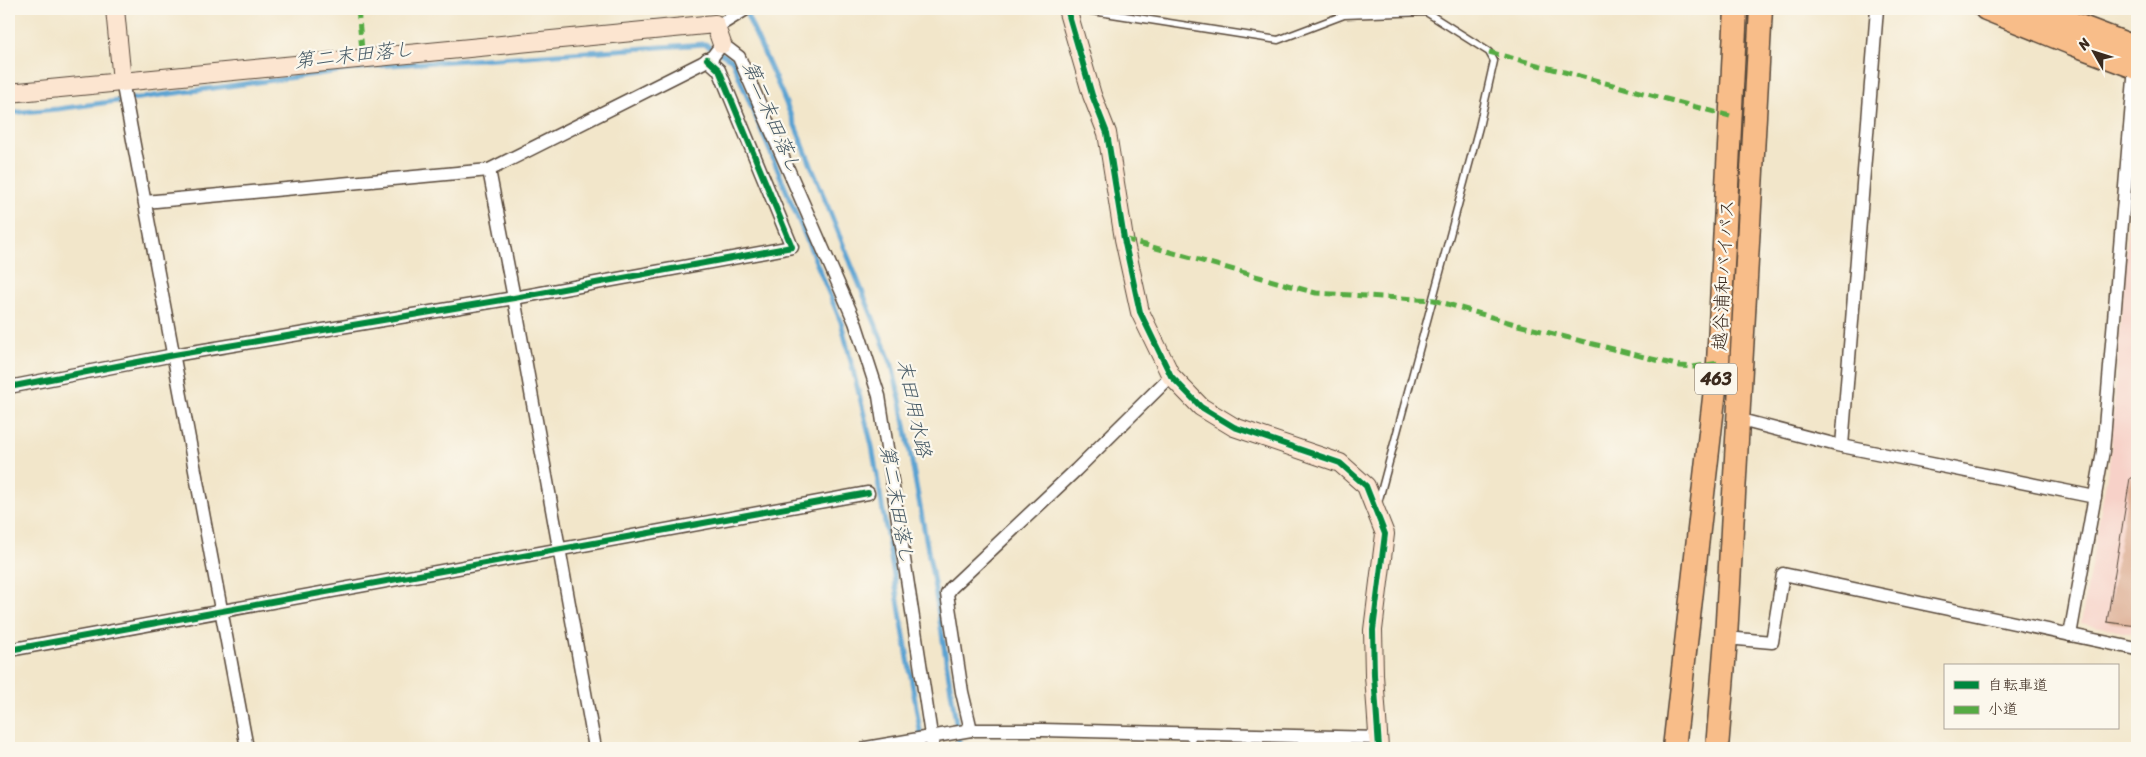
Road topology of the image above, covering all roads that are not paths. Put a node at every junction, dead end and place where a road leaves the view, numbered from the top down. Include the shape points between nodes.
1 (115, 9) edge
2 (1067, 9) edge
3 (1080, 9) edge
4 (1736, 9) edge
5 (1761, 9) edge
6 (1877, 9) edge
7 (1986, 9) edge
8 (2035, 9) edge
9 (738, 11) edge
10 (1426, 11) edge
11 (715, 24) junction
12 (722, 44) junction
13 (707, 60) junction
14 (2137, 61) edge
15 (122, 82) junction
16 (9, 93) edge
17 (488, 170) junction
18 (145, 202) junction
19 (514, 298) junction
20 (174, 355) junction
21 (1171, 376) junction
22 (9, 387) edge
23 (1737, 419) junction
24 (1842, 446) junction
25 (868, 493) dead end
26 (2095, 497) junction
27 (1376, 509) junction
28 (558, 548) junction
29 (222, 611) junction
30 (2070, 635) junction
31 (1726, 638) junction
32 (2137, 649) edge
33 (9, 650) edge
34 (971, 730) junction
35 (1194, 734) junction
36 (932, 742) edge
37 (1379, 743) edge
38 (247, 748) edge
39 (595, 748) edge
40 (866, 748) edge
41 (1188, 748) edge
42 (1674, 748) edge
43 (1717, 748) edge

1 - 15 street
2 - 21 street via 1092,95 1107,133 1140,312
3 - 10 lane via 1278,40 1344,15
4 - 42 highway, 越谷浦和バイパス / 463 via 1718,363
5 - 23 highway, 越谷浦和バイパス / 463
6 - 24 street
7 - 14 highway via 2073,44
8 - 14 highway
9 - 11 street via 725,22
10 - 27 lane via 1489,52 1494,60 1479,127
11 - 12 street
11 - 15 street
12 - 13 street
12 - 36 street via 739,57 855,322 879,396
13 - 17 street
13 - 19 street via 719,70 792,247
14 - 26 street via 2103,451
15 - 16 street
15 - 18 street
17 - 18 street
17 - 19 street
18 - 20 street
19 - 20 street
19 - 28 street
20 - 22 street
20 - 29 street
21 - 27 street via 1201,407 1234,427 1340,463 1366,486
21 - 34 street via 947,594
23 - 24 street
23 - 31 highway, 越谷浦和バイパス / 463
24 - 26 street
25 - 28 street
26 - 30 street
27 - 37 street via 1385,534 1373,630
28 - 29 street
28 - 39 street
29 - 33 street
29 - 38 street
30 - 31 street via 1782,574 1772,642
30 - 32 street
31 - 43 highway, 越谷浦和バイパス / 463
34 - 35 street
34 - 36 street
35 - 37 street
35 - 41 lane
36 - 40 street

